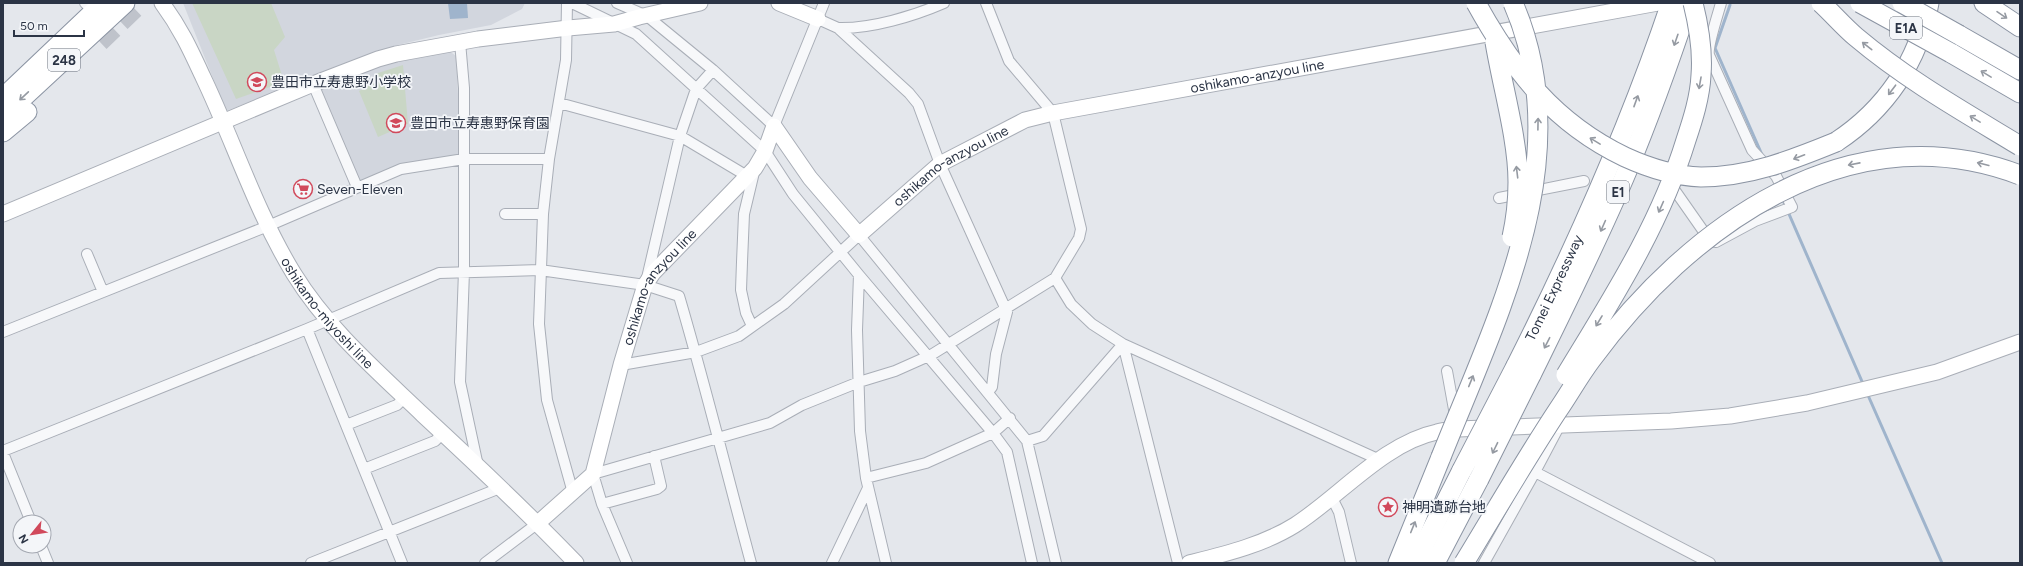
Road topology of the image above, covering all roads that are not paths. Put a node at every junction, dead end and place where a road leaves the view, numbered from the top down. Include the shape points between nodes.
1 (125, 3) edge
2 (162, 3) edge
3 (567, 3) edge
4 (572, 3) edge
5 (617, 3) edge
6 (695, 3) edge
7 (779, 3) edge
8 (824, 3) edge
9 (944, 3) edge
10 (986, 3) edge
11 (1476, 3) edge
12 (1490, 3) edge
13 (1513, 3) edge
14 (1671, 3) edge
15 (1689, 3) edge
16 (1693, 3) edge
17 (1721, 3) edge
18 (1821, 3) edge
19 (1860, 3) edge
20 (1902, 3) edge
21 (1929, 3) edge
22 (1984, 3) edge
23 (1658, 4) edge
24 (94, 6) edge
25 (643, 16) junction
26 (818, 18) junction
27 (614, 24) junction
28 (2020, 27) edge
29 (568, 28) junction
30 (838, 28) junction
31 (100, 42) tunnel mouth
32 (460, 42) junction
33 (713, 70) junction
34 (2020, 70) edge
35 (313, 84) junction
36 (696, 89) junction
37 (2020, 93) edge
38 (3, 98) edge
39 (559, 103) junction
40 (1053, 113) junction
41 (3, 116) edge
42 (224, 121) junction
43 (773, 129) junction
44 (3, 132) edge
45 (680, 136) junction
46 (2020, 146) edge
47 (765, 149) junction
48 (464, 159) junction
49 (549, 159) junction
50 (940, 164) junction
51 (1657, 171) dead end
52 (751, 172) junction
53 (2020, 176) edge
54 (1584, 181) dead end
55 (357, 188) junction
56 (1499, 198) dead end
57 (3, 214) edge
58 (505, 214) dead end
59 (543, 214) junction
60 (268, 226) junction
61 (857, 237) junction
62 (1712, 244) junction
63 (842, 252) junction
64 (87, 254) dead end
65 (464, 270) junction
66 (540, 270) junction
67 (858, 275) junction
68 (1055, 278) junction
69 (645, 285) junction
70 (103, 292) junction
71 (1005, 308) junction
72 (328, 320) junction
73 (752, 326) junction
74 (307, 329) junction
75 (3, 332) edge
76 (2020, 342) edge
77 (1123, 344) junction
78 (946, 346) junction
79 (1485, 347) junction
80 (696, 352) junction
81 (929, 356) junction
82 (621, 365) junction
83 (1447, 371) dead end
84 (1523, 371) junction
85 (859, 382) junction
86 (988, 392) junction
87 (405, 397) junction
88 (1010, 418) junction
89 (346, 425) junction
90 (1559, 425) junction
91 (1458, 429) junction
92 (443, 433) junction
93 (994, 433) junction
94 (717, 437) junction
95 (1027, 441) junction
96 (3, 452) edge
97 (654, 456) junction
98 (1380, 460) junction
99 (478, 466) junction
100 (364, 469) junction
101 (1535, 472) junction
102 (593, 474) junction
103 (866, 478) junction
104 (500, 488) junction
105 (868, 488) junction
106 (573, 493) junction
107 (1332, 498) junction
108 (602, 504) junction
109 (28, 514) edge
110 (538, 522) junction
111 (390, 532) junction
112 (311, 563) edge
113 (402, 563) edge
114 (486, 563) edge
115 (576, 563) edge
116 (627, 563) edge
117 (751, 563) edge
118 (832, 563) edge
119 (886, 563) edge
120 (1032, 563) edge
121 (1056, 563) edge
122 (1178, 563) edge
123 (1189, 563) edge
124 (1351, 563) edge
125 (1398, 563) edge
126 (1415, 563) edge
127 (1435, 563) edge
128 (1463, 563) edge
129 (1484, 563) edge
130 (1710, 563) edge

1 -> 41 highway, 248
2 - 42 main road, oshikamo-miyoshi line via 189,44
3 - 29 street
4 - 27 street
5 - 25 street
6 - 25 main road
7 - 26 main road
8 - 26 street
9 - 30 street via 929,10 885,22
10 - 40 street via 1009,61
21 -> 11 highway, bridge via 1924,26 1908,65 1893,89 1862,123 1836,142 1775,166 1752,172 1701,177 1661,171 1638,163 1586,135 1563,119 1545,102 1506,53
79 -> 12 highway, bridge via 1506,272 1516,216 1518,181
79 -> 13 highway, bridge via 1523,243 1535,177 1538,113 1534,78
84 -> 14 highway, Tomei Expressway / E1 via 1550,299 1633,109
15 -> 84 highway, Tomei Expressway / E1 via 1661,85 1627,171 1564,308
16 -> 128 highway, bridge via 1701,42 1701,76 1694,116 1672,184 1642,247 1515,461
17 - 62 street via 1709,45 1709,55 1752,150 1776,176 1792,207 1755,221
46 -> 18 highway, bridge via 1895,68 1855,36
37 -> 19 highway, E1A, bridge
20 - 34 highway, E1A, bridge
22 -> 28 highway
23 - 40 main road, oshikamo-anzyou line
24 - 38 highway, 248
25 - 27 main road
25 - 33 street
26 - 30 street
26 - 43 street
27 - 29 main road
27 - 36 street via 636,34
29 - 32 main road
29 - 39 street
30 - 50 street via 918,104
31 - 44 highway, 248
32 - 35 main road via 396,54
32 - 48 street via 464,88
33 - 36 street
33 - 43 street
35 - 42 main road
35 - 55 street
36 - 45 street
36 - 47 street
39 - 45 street
39 - 49 street
40 - 50 main road, oshikamo-anzyou line via 1025,120
40 - 68 street via 1081,229 1079,238
42 - 57 main road
42 - 60 main road, oshikamo-miyoshi line
43 - 47 main road, oshikamo-anzyou line
43 - 61 main road
45 - 52 street
45 - 69 street
47 - 52 main road, oshikamo-anzyou line
47 - 63 street via 793,194
48 - 49 street
48 - 55 street via 401,169
48 - 65 street
49 - 59 street
50 - 61 main road, oshikamo-anzyou line
50 - 71 street
51 - 62 street via 1667,179
52 - 69 main road, oshikamo-anzyou line via 653,273
52 - 73 street via 744,214 741,290
53 -> 128 highway, bridge via 1983,163 1949,157 1889,158 1844,166 1804,180 1753,207 1725,226 1646,293 1590,361
54 - 56 street
55 - 60 street
58 - 59 street
59 - 66 street
60 - 70 street
60 - 72 main road, oshikamo-miyoshi line via 295,274
61 - 63 street
61 - 78 street
62 - 90 street via 1653,296 1593,371
63 - 67 street
63 - 73 street via 784,304
64 - 70 street
65 - 66 street
65 - 72 street via 439,273
65 - 99 street via 460,382
66 - 69 street
66 - 106 street via 539,324 547,400
67 - 81 street
67 - 85 street
68 - 71 street
68 - 77 street via 1070,304 1092,324
69 - 80 street via 680,296
69 - 82 main road, oshikamo-anzyou line
70 - 75 street
71 - 78 street
71 - 86 street via 1007,312 996,354 992,387
72 - 74 street
72 - 87 main road, oshikamo-miyoshi line via 361,357
73 - 80 street via 739,336
74 - 89 street
74 - 96 street
76 - 90 main road via 1937,372 1807,403 1730,416
77 - 95 street via 1043,436
77 - 98 street
77 - 122 street
78 - 81 street
78 - 86 street
125 -> 79 highway, bridge
80 - 82 street
80 - 94 street
81 - 85 street via 895,371
81 - 93 street
82 - 102 main road, oshikamo-anzyou line
83 - 91 street
84 - 126 highway, Tomei Expressway / E1, bridge via 1462,470
84 -> 127 highway, Tomei Expressway / E1, bridge via 1479,479
85 - 94 street via 802,405 770,423
85 - 103 street via 860,432
86 - 88 street
87 - 89 street via 397,405
87 - 92 main road, oshikamo-miyoshi line
88 - 93 street
88 - 95 street
89 - 100 street
90 - 91 main road
90 - 101 street
91 - 98 main road via 1436,432 1417,439
92 - 99 main road, oshikamo-miyoshi line
92 - 100 street via 436,441
93 - 103 street via 926,463
93 - 120 street via 1007,452
94 - 97 street
94 - 117 street
95 - 121 street
96 - 109 street
97 - 102 street
97 - 108 street via 661,486
98 - 107 main road
99 - 104 main road, oshikamo-miyoshi line
100 - 111 street
101 - 129 street
101 - 130 street
102 - 106 main road
102 - 108 street
103 - 105 street
104 - 110 main road, oshikamo-miyoshi line
104 - 111 street
105 - 118 street
105 - 119 street
106 - 110 main road
107 - 123 main road via 1295,525 1271,538
107 - 124 street via 1339,512
108 - 116 street
110 - 114 street
110 - 115 main road, oshikamo-miyoshi line
111 - 112 street
111 - 113 street

